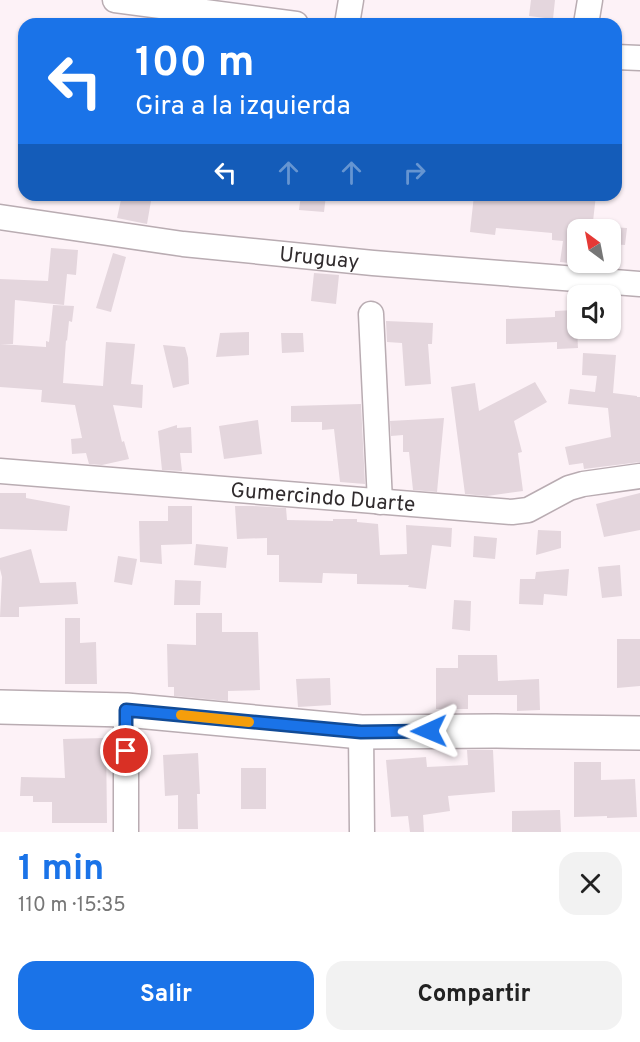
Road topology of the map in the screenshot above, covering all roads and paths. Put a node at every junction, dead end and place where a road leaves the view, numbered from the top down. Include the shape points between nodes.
1 (115, 0) edge
2 (351, 0) edge
3 (590, 0) edge
4 (251, 18) edge
5 (348, 18) edge
6 (587, 18) edge
7 (622, 57) edge
8 (640, 58) edge
9 (0, 217) edge
10 (640, 284) edge
11 (371, 314) dead end
12 (0, 471) edge
13 (640, 476) edge
14 (380, 502) junction
15 (0, 707) edge
16 (126, 710) junction
17 (361, 732) junction
18 (640, 733) edge
19 (126, 832) edge
20 (362, 832) edge

1 - 4 street
2 - 5 street
3 - 6 street
7 - 8 street
9 - 10 street, Uruguay via 183,244
11 - 14 street
12 - 14 street, Gumercindo Duarte
13 - 14 street, Gumercindo Duarte via 569,488 528,510 512,512
15 - 16 main road
16 - 17 main road
16 - 19 street
17 - 18 main road
17 - 20 street

